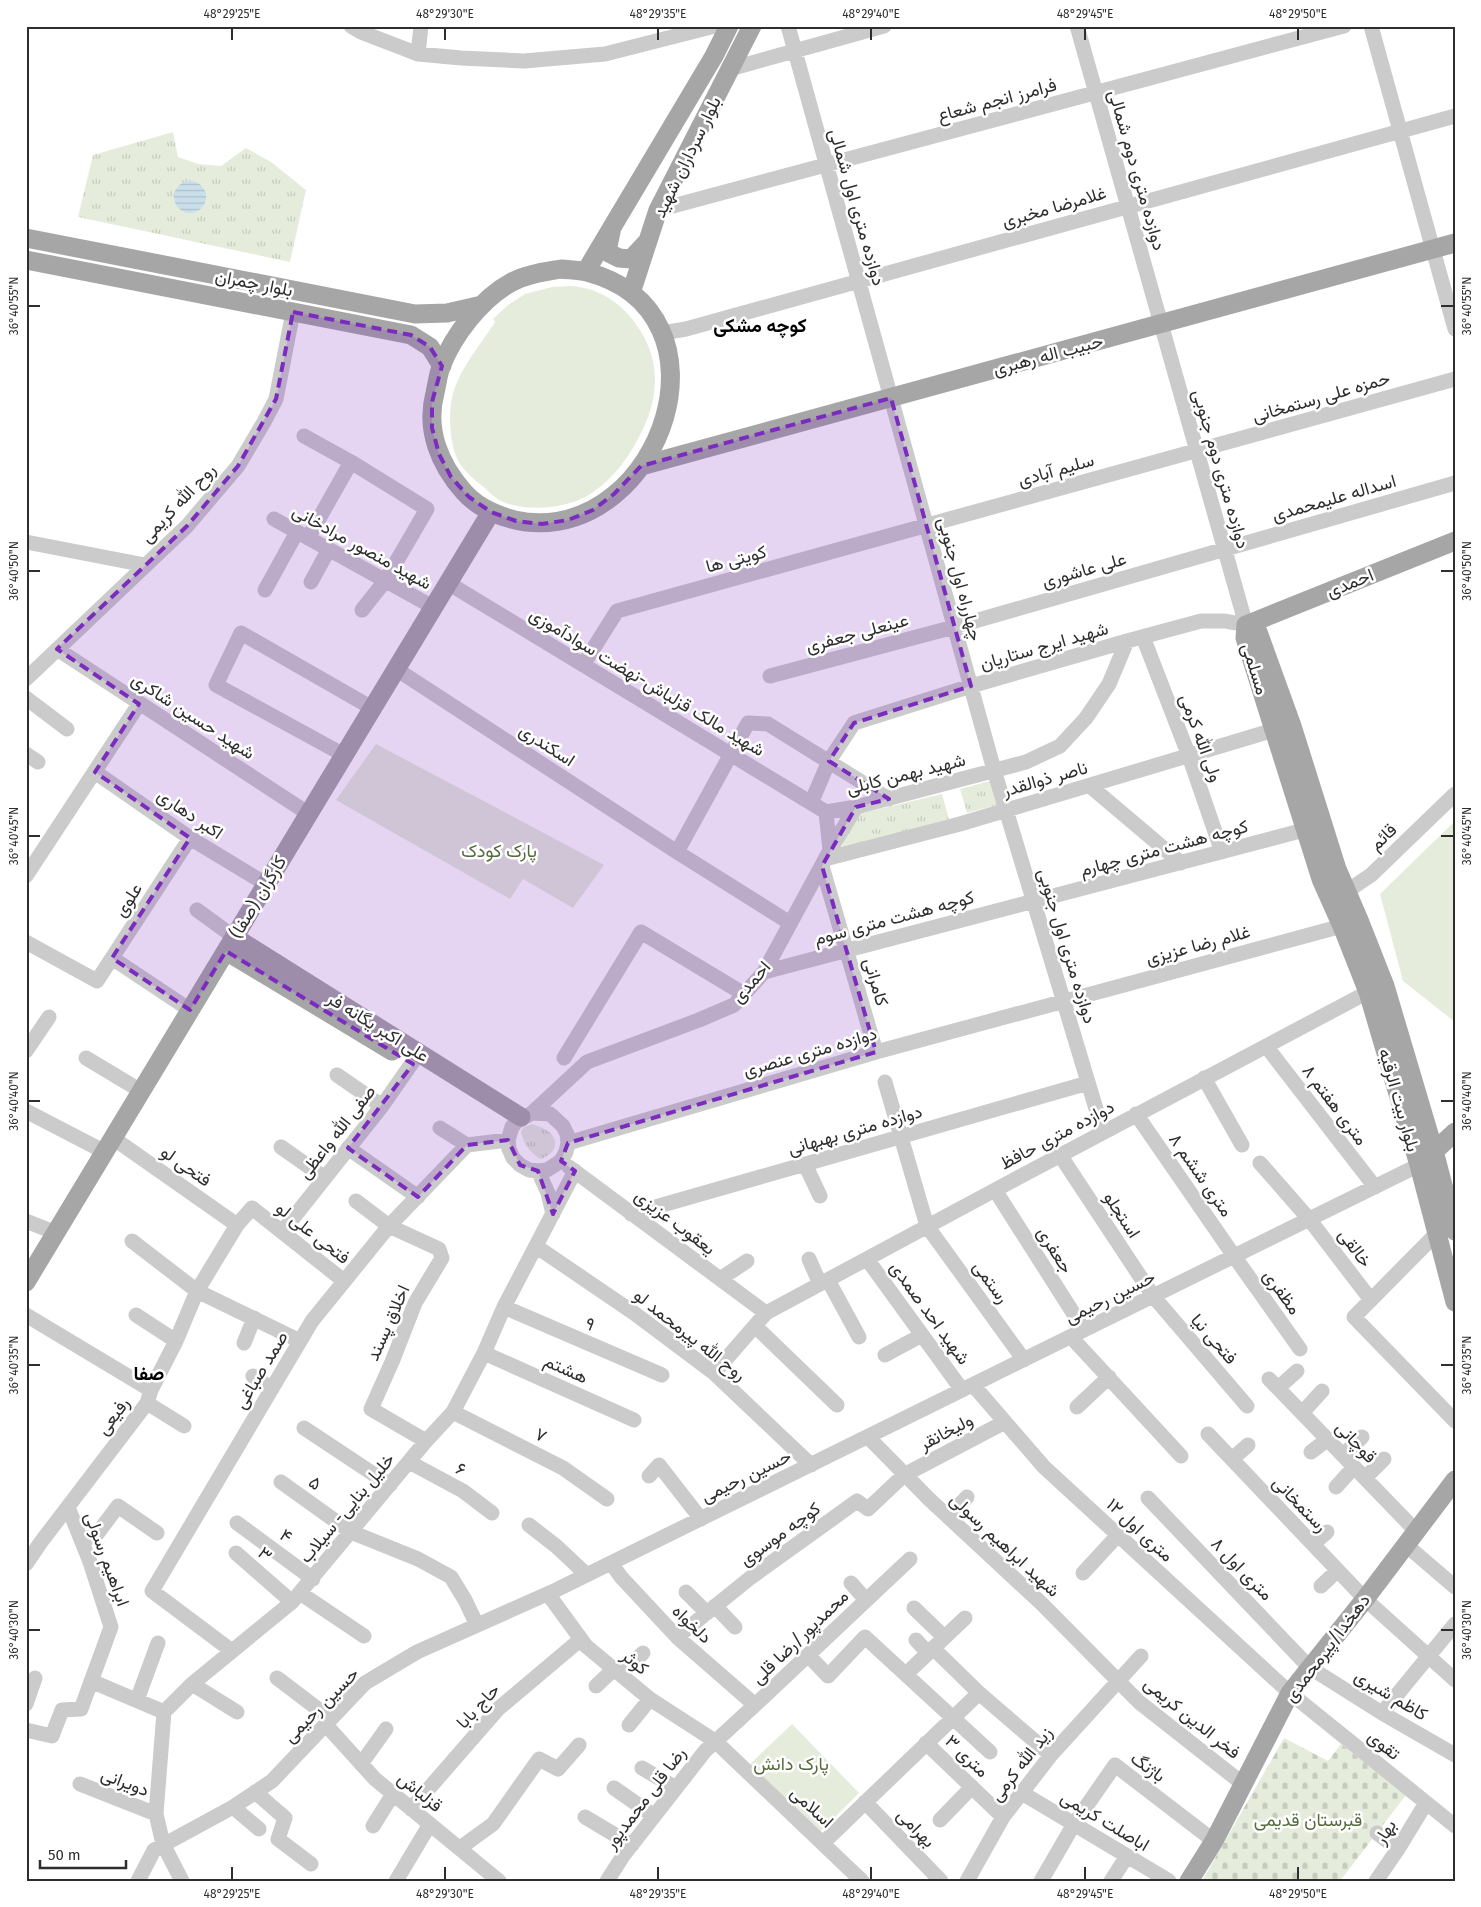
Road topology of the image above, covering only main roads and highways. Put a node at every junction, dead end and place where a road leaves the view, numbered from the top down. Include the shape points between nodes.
1 (729, 26) edge
2 (752, 26) edge
3 (613, 226) junction
4 (26, 238) edge
5 (649, 240) junction
6 (47, 242) junction
7 (1455, 243) edge
8 (35, 262) edge
9 (586, 272) junction
10 (631, 293) junction
11 (482, 305) junction
12 (427, 314) junction
13 (416, 338) junction
14 (442, 366) junction
15 (641, 466) junction
16 (491, 512) junction
17 (1455, 541) edge
18 (1246, 625) junction
19 (1339, 896) junction
20 (230, 944) junction
21 (518, 1124) road end
22 (1455, 1132) edge
23 (1434, 1151) junction
24 (1419, 1165) junction
25 (1452, 1205) edge
26 (1446, 1232) edge
27 (26, 1282) edge
28 (1455, 1302) edge
29 (1455, 1480) edge
30 (1190, 1881) edge

1 - 3 main road, بلوار سرداران شهید
2 - 5 main road, بلوار سرداران شهید via 658,210
3 - 5 main road via 609,253 619,258 631,259
3 - 9 main road, بلوار سرداران شهید
4 - 6 main road, بلوار چمران
5 - 10 main road, بلوار سرداران شهید
6 - 8 main road
6 - 12 main road, بلوار چمران
7 - 15 main road, حبیب اله رهبری
8 - 13 main road, بلوار چمران
9 - 10 main road via 610,280
9 - 11 main road via 560,269 535,273 512,282
10 - 15 main road via 649,311 662,333 670,357 670,396 660,433
11 - 12 main road, بلوار چمران
11 - 14 main road via 458,333
12 - 13 main road via 433,324 430,332
13 - 14 main road, بلوار چمران via 430,347
14 - 16 main road via 432,402 432,428 439,454 457,484
15 - 16 main road via 600,505 568,520 542,524 516,521
16 - 20 main road, کارگران (صفا)
17 - 18 main road, احمدی
18 - 19 main road, مسلمی via 1245,638 1304,830 1321,879
18 - 19 main road, مسلمی via 1258,632 1292,726 1337,869
19 - 23 main road, بلوار بیت الرقیه via 1360,920 1385,986
19 - 24 main road, بلوار بیت الرقیه via 1342,926 1368,992
20 - 21 main road, علی اکبر یگانه فر
20 - 27 main road, کارگران (صفا)
22 - 23 main road
23 - 24 main road
23 - 25 main road, بلوار بیت الرقیه
24 - 26 main road, بلوار بیت الرقیه
25 - 26 main road, بلوار بیت الرقیه
26 - 28 main road, بلوار بیت الرقیه
29 - 30 main road, دهخدا/پیرمحمدی via 1290,1693

